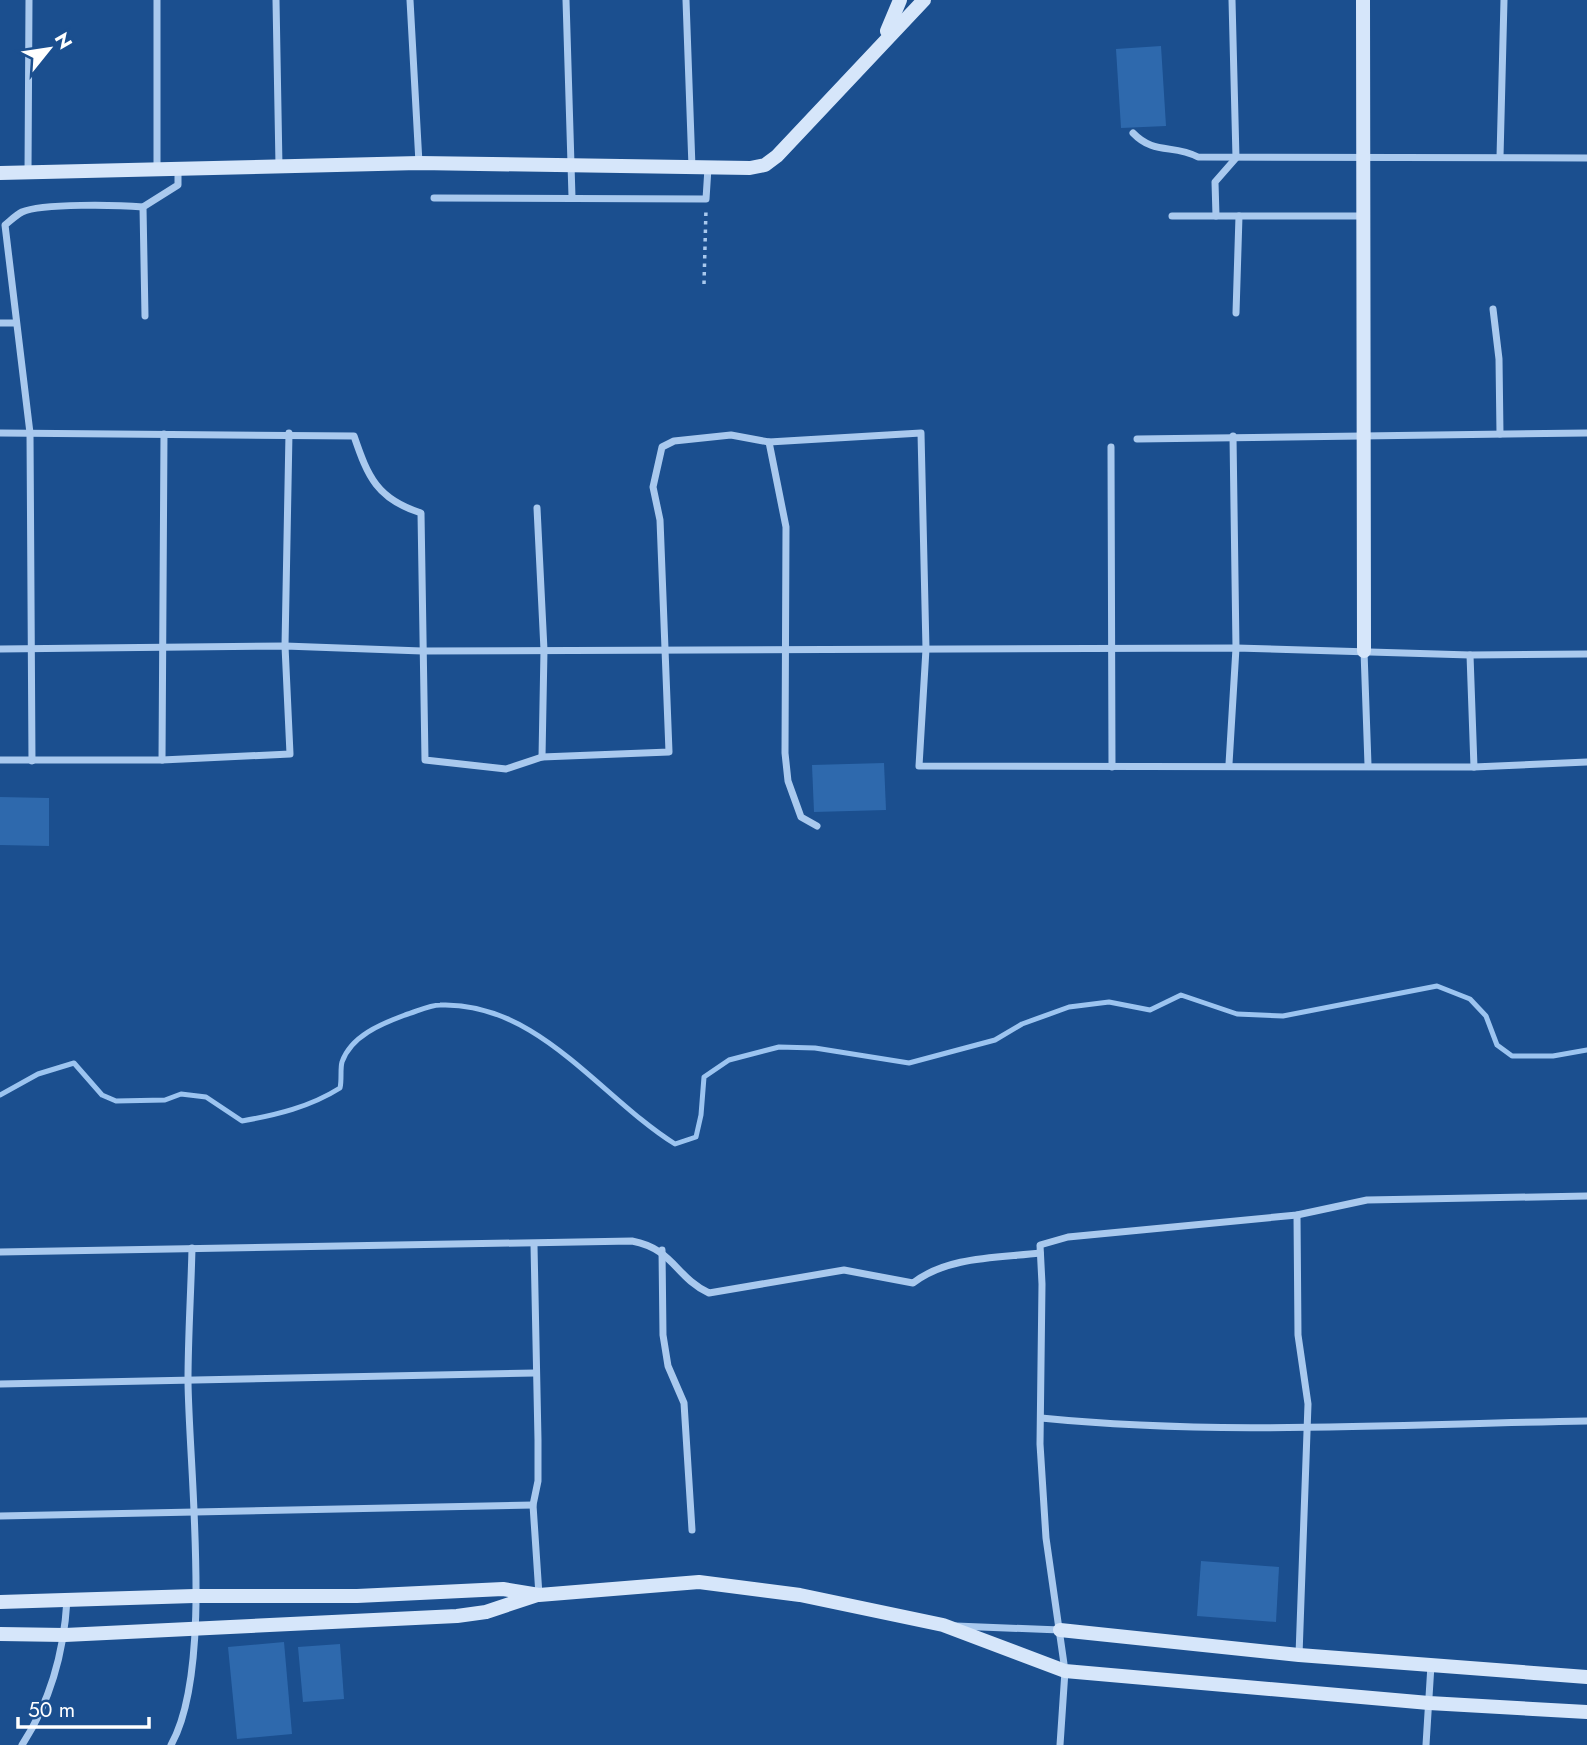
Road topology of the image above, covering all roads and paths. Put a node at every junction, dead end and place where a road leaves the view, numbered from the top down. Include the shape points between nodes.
1 (29, 0) edge
2 (157, 0) edge
3 (276, 0) edge
4 (410, 0) edge
5 (566, 0) edge
6 (686, 0) edge
7 (900, 0) edge
8 (924, 0) edge
9 (1232, 0) edge
10 (1363, 0) edge
11 (1504, 0) edge
12 (884, 39) junction
13 (1133, 133) dead end
14 (1363, 155) junction
15 (1500, 157) junction
16 (1236, 158) junction
17 (1587, 158) edge
18 (419, 163) junction
19 (571, 165) junction
20 (279, 166) junction
21 (692, 168) junction
22 (708, 168) junction
23 (157, 171) junction
24 (178, 171) junction
25 (28, 172) junction
26 (0, 173) edge
27 (572, 197) junction
28 (434, 198) dead end
29 (706, 199) junction
30 (143, 207) junction
31 (1172, 216) dead end
32 (1216, 216) junction
33 (1239, 216) junction
34 (1364, 216) junction
35 (2, 228) edge
36 (704, 284) dead end
37 (1493, 309) dead end
38 (1236, 313) dead end
39 (145, 316) dead end
40 (0, 323) edge
41 (16, 323) junction
42 (0, 433) edge
43 (30, 433) junction
44 (289, 433) junction
45 (1587, 433) edge
46 (164, 434) junction
47 (1500, 434) junction
48 (1233, 436) junction
49 (1364, 437) junction
50 (1137, 439) dead end
51 (769, 442) junction
52 (1111, 447) dead end
53 (537, 508) dead end
54 (285, 646) junction
55 (161, 647) junction
56 (1236, 648) junction
57 (0, 649) edge
58 (31, 649) junction
59 (926, 649) junction
60 (1113, 649) junction
61 (544, 650) junction
62 (665, 650) junction
63 (788, 650) junction
64 (422, 651) junction
65 (1364, 651) junction
66 (1587, 654) edge
67 (1470, 655) junction
68 (542, 757) junction
69 (0, 760) edge
70 (162, 760) junction
71 (32, 761) junction
72 (1587, 762) edge
73 (1229, 764) junction
74 (1367, 765) junction
75 (1112, 766) junction
76 (1474, 766) junction
77 (817, 826) dead end
78 (1587, 1196) edge
79 (1297, 1215) junction
80 (534, 1245) junction
81 (192, 1248) junction
82 (662, 1250) junction
83 (0, 1252) edge
84 (1040, 1253) junction
85 (535, 1373) junction
86 (188, 1381) junction
87 (0, 1384) edge
88 (1041, 1418) junction
89 (1587, 1421) edge
90 (1308, 1425) junction
91 (533, 1505) junction
92 (193, 1511) junction
93 (0, 1516) edge
94 (692, 1530) dead end
95 (539, 1595) junction
96 (194, 1596) junction
97 (67, 1600) junction
98 (0, 1602) edge
99 (943, 1625) junction
100 (194, 1629) junction
101 (1060, 1630) junction
102 (0, 1634) edge
103 (65, 1635) junction
104 (1299, 1656) junction
105 (1431, 1665) junction
106 (1065, 1671) junction
107 (1587, 1677) edge
108 (1429, 1703) junction
109 (1587, 1712) edge
110 (22, 1745) edge
111 (171, 1745) edge
112 (1060, 1745) edge
113 (1426, 1745) edge

1 - 25 street
2 - 23 street
3 - 20 street
4 - 18 street
5 - 19 street
6 - 21 street
7 - 12 street
8 - 12 street
9 - 16 street
10 - 14 street
11 - 15 street
12 - 22 street via 777,156 750,168
13 - 16 street via 1152,148
14 - 15 street
14 - 16 street
14 - 34 street
15 - 17 street
16 - 32 street via 1215,182
18 - 19 street
18 - 20 street
19 - 21 street
19 - 27 street
20 - 24 street
21 - 22 street
22 - 29 street
23 - 24 street
23 - 25 street
24 - 30 street via 178,185
25 - 26 street
27 - 28 street
27 - 29 street
29 - 36 path
30 - 35 street via 35,208
30 - 39 street
31 - 32 street
32 - 33 street
33 - 34 street
33 - 38 street
34 - 49 street
35 - 41 street
37 - 47 street
40 - 41 street
41 - 43 street
42 - 43 street
43 - 46 street
43 - 58 street
44 - 46 street
44 - 54 street
44 - 64 street via 354,436 377,488 421,513
45 - 47 street
46 - 55 street
47 - 49 street
48 - 49 street
48 - 50 street
48 - 56 street
49 - 65 street
51 - 59 street via 921,433
51 - 62 street via 731,435 674,441 662,447 653,488 660,520
51 - 63 street via 786,527
52 - 60 street
53 - 61 street
54 - 55 street
54 - 64 street
54 - 70 street via 289,754
55 - 58 street
55 - 70 street
56 - 60 street
56 - 65 street
56 - 73 street
57 - 58 street
58 - 71 street
59 - 60 street
59 - 63 street
59 - 75 street via 919,766
60 - 75 street
61 - 62 street
61 - 64 street
61 - 68 street
62 - 63 street
62 - 68 street via 669,751
63 - 77 street via 788,781 801,817
64 - 68 street via 425,760 506,769
65 - 67 street
65 - 74 street
66 - 67 street
67 - 76 street
69 - 71 street
70 - 71 street
72 - 76 street
73 - 74 street
73 - 75 street
74 - 76 street
78 - 79 street via 1367,1200
79 - 84 street via 1068,1237 1040,1245
79 - 90 street via 1298,1335
80 - 81 street
80 - 82 street via 632,1241
80 - 85 street
81 - 83 street
81 - 86 street
82 - 84 street via 693,1285 709,1293 844,1270 913,1283 939,1268
82 - 94 street via 663,1335 668,1366 684,1403
84 - 88 street
85 - 86 street
85 - 91 street via 538,1481
86 - 87 street
86 - 92 street
88 - 90 street via 1109,1425
88 - 101 street via 1046,1538
89 - 90 street
90 - 104 street
91 - 92 street
91 - 95 street
92 - 93 street
92 - 96 street
95 - 96 street via 503,1589 357,1596
95 - 99 street via 699,1582 800,1595
95 - 100 street via 457,1616
96 - 97 street
96 - 100 street
97 - 98 street
97 - 103 street
99 - 101 street
99 - 106 street
100 - 103 street
100 - 111 street via 182,1726
101 - 104 street
101 - 106 street
102 - 103 street
103 - 110 street via 48,1694
104 - 105 street
105 - 107 street
105 - 108 street
106 - 108 street
106 - 112 street
108 - 109 street
108 - 113 street

